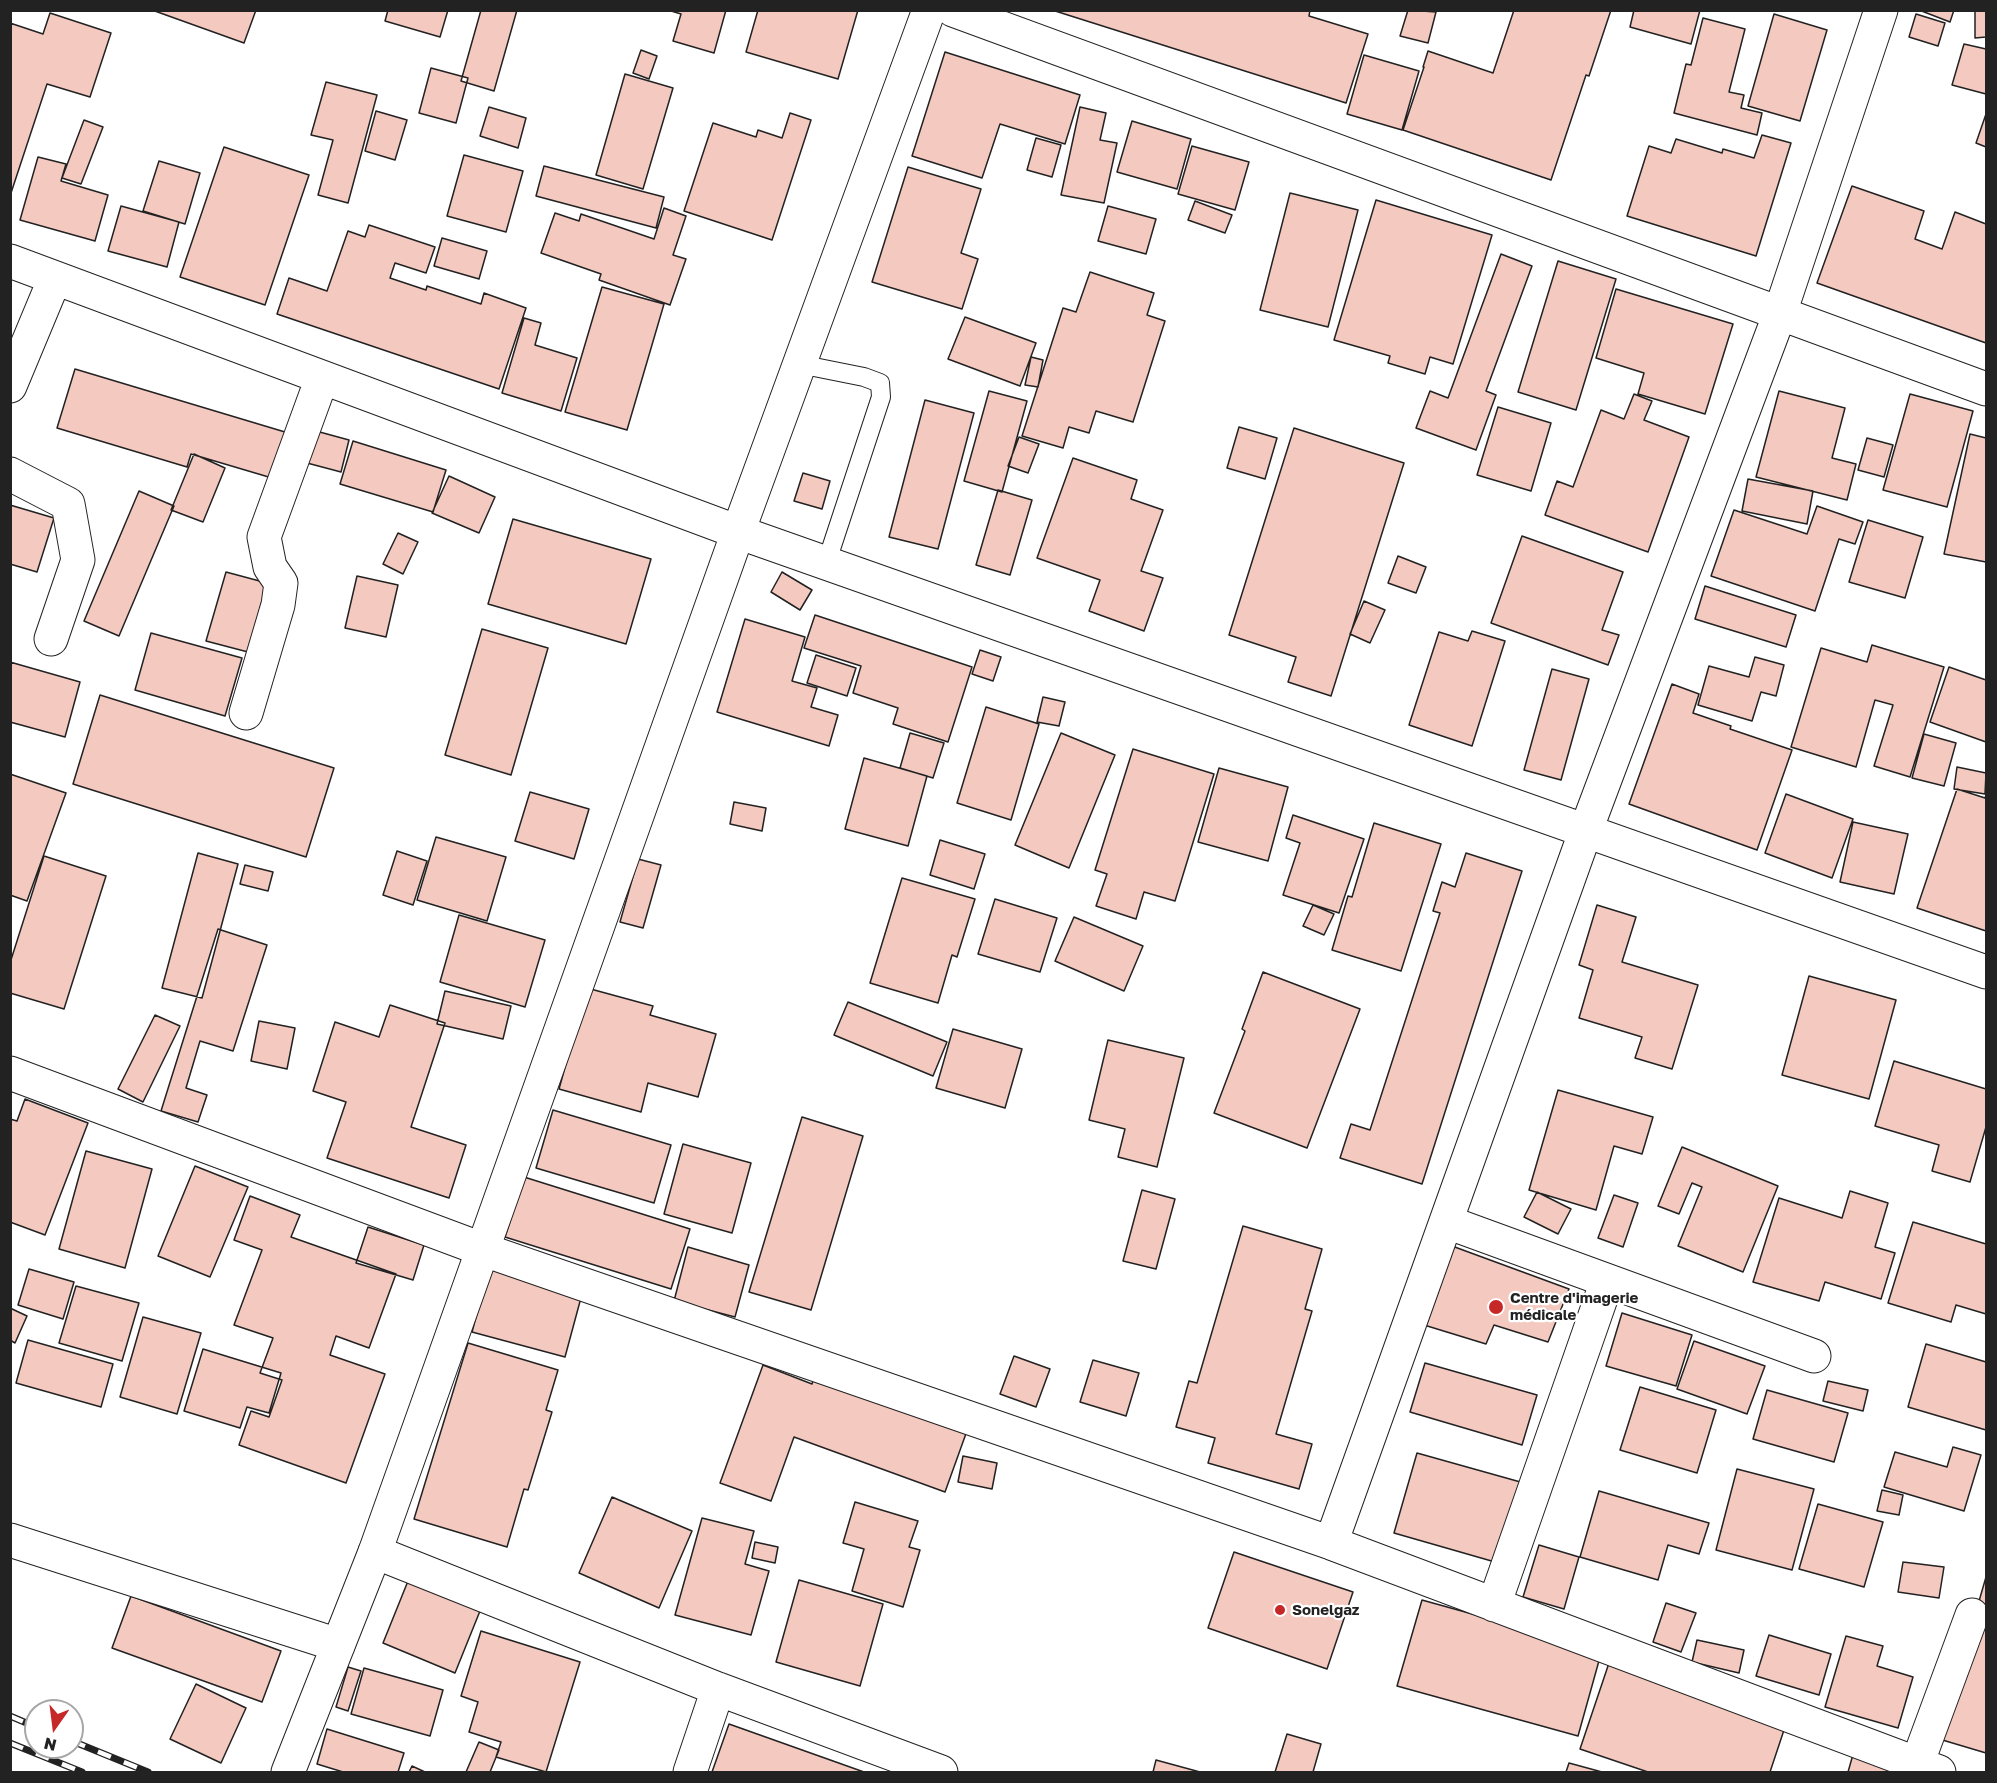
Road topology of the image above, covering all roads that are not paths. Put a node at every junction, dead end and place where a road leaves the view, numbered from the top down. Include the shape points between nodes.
1 (929, 10) edge
2 (953, 10) edge
3 (1881, 10) edge
4 (10, 261) edge
5 (55, 278) junction
6 (1780, 313) junction
7 (799, 364) junction
8 (322, 378) junction
9 (10, 386) edge
10 (1986, 389) edge
11 (10, 474) edge
12 (738, 532) junction
13 (826, 564) junction
14 (51, 639) dead end
15 (246, 713) dead end
16 (1586, 830) junction
17 (1986, 972) edge
18 (10, 1073) edge
19 (1447, 1222) junction
20 (484, 1250) junction
21 (1606, 1281) junction
22 (1814, 1356) dead end
23 (10, 1540) edge
24 (1331, 1543) junction
25 (375, 1552) junction
26 (1494, 1605) junction
27 (1972, 1615) dead end
28 (338, 1645) junction
29 (718, 1689) junction
30 (1928, 1768) edge
31 (288, 1773) edge
32 (690, 1773) edge
33 (941, 1773) edge

1 - 7 street
2 - 6 street
3 - 6 street
4 - 5 street
5 - 8 street
5 - 9 street
6 - 10 street
6 - 16 street
7 - 12 street
7 - 13 lane via 879,383 881,397
8 - 12 street
8 - 15 street via 264,537 270,567 281,583
11 - 14 street via 68,504 78,560
12 - 13 street
12 - 20 street
13 - 16 street
16 - 17 street
16 - 19 street
18 - 20 street
19 - 21 street
19 - 24 street
20 - 24 street
20 - 25 street
21 - 22 street
21 - 26 street
23 - 28 street
24 - 26 street
25 - 28 street
25 - 29 street
26 - 30 street
27 - 30 street
28 - 31 street
29 - 32 street
29 - 33 street

